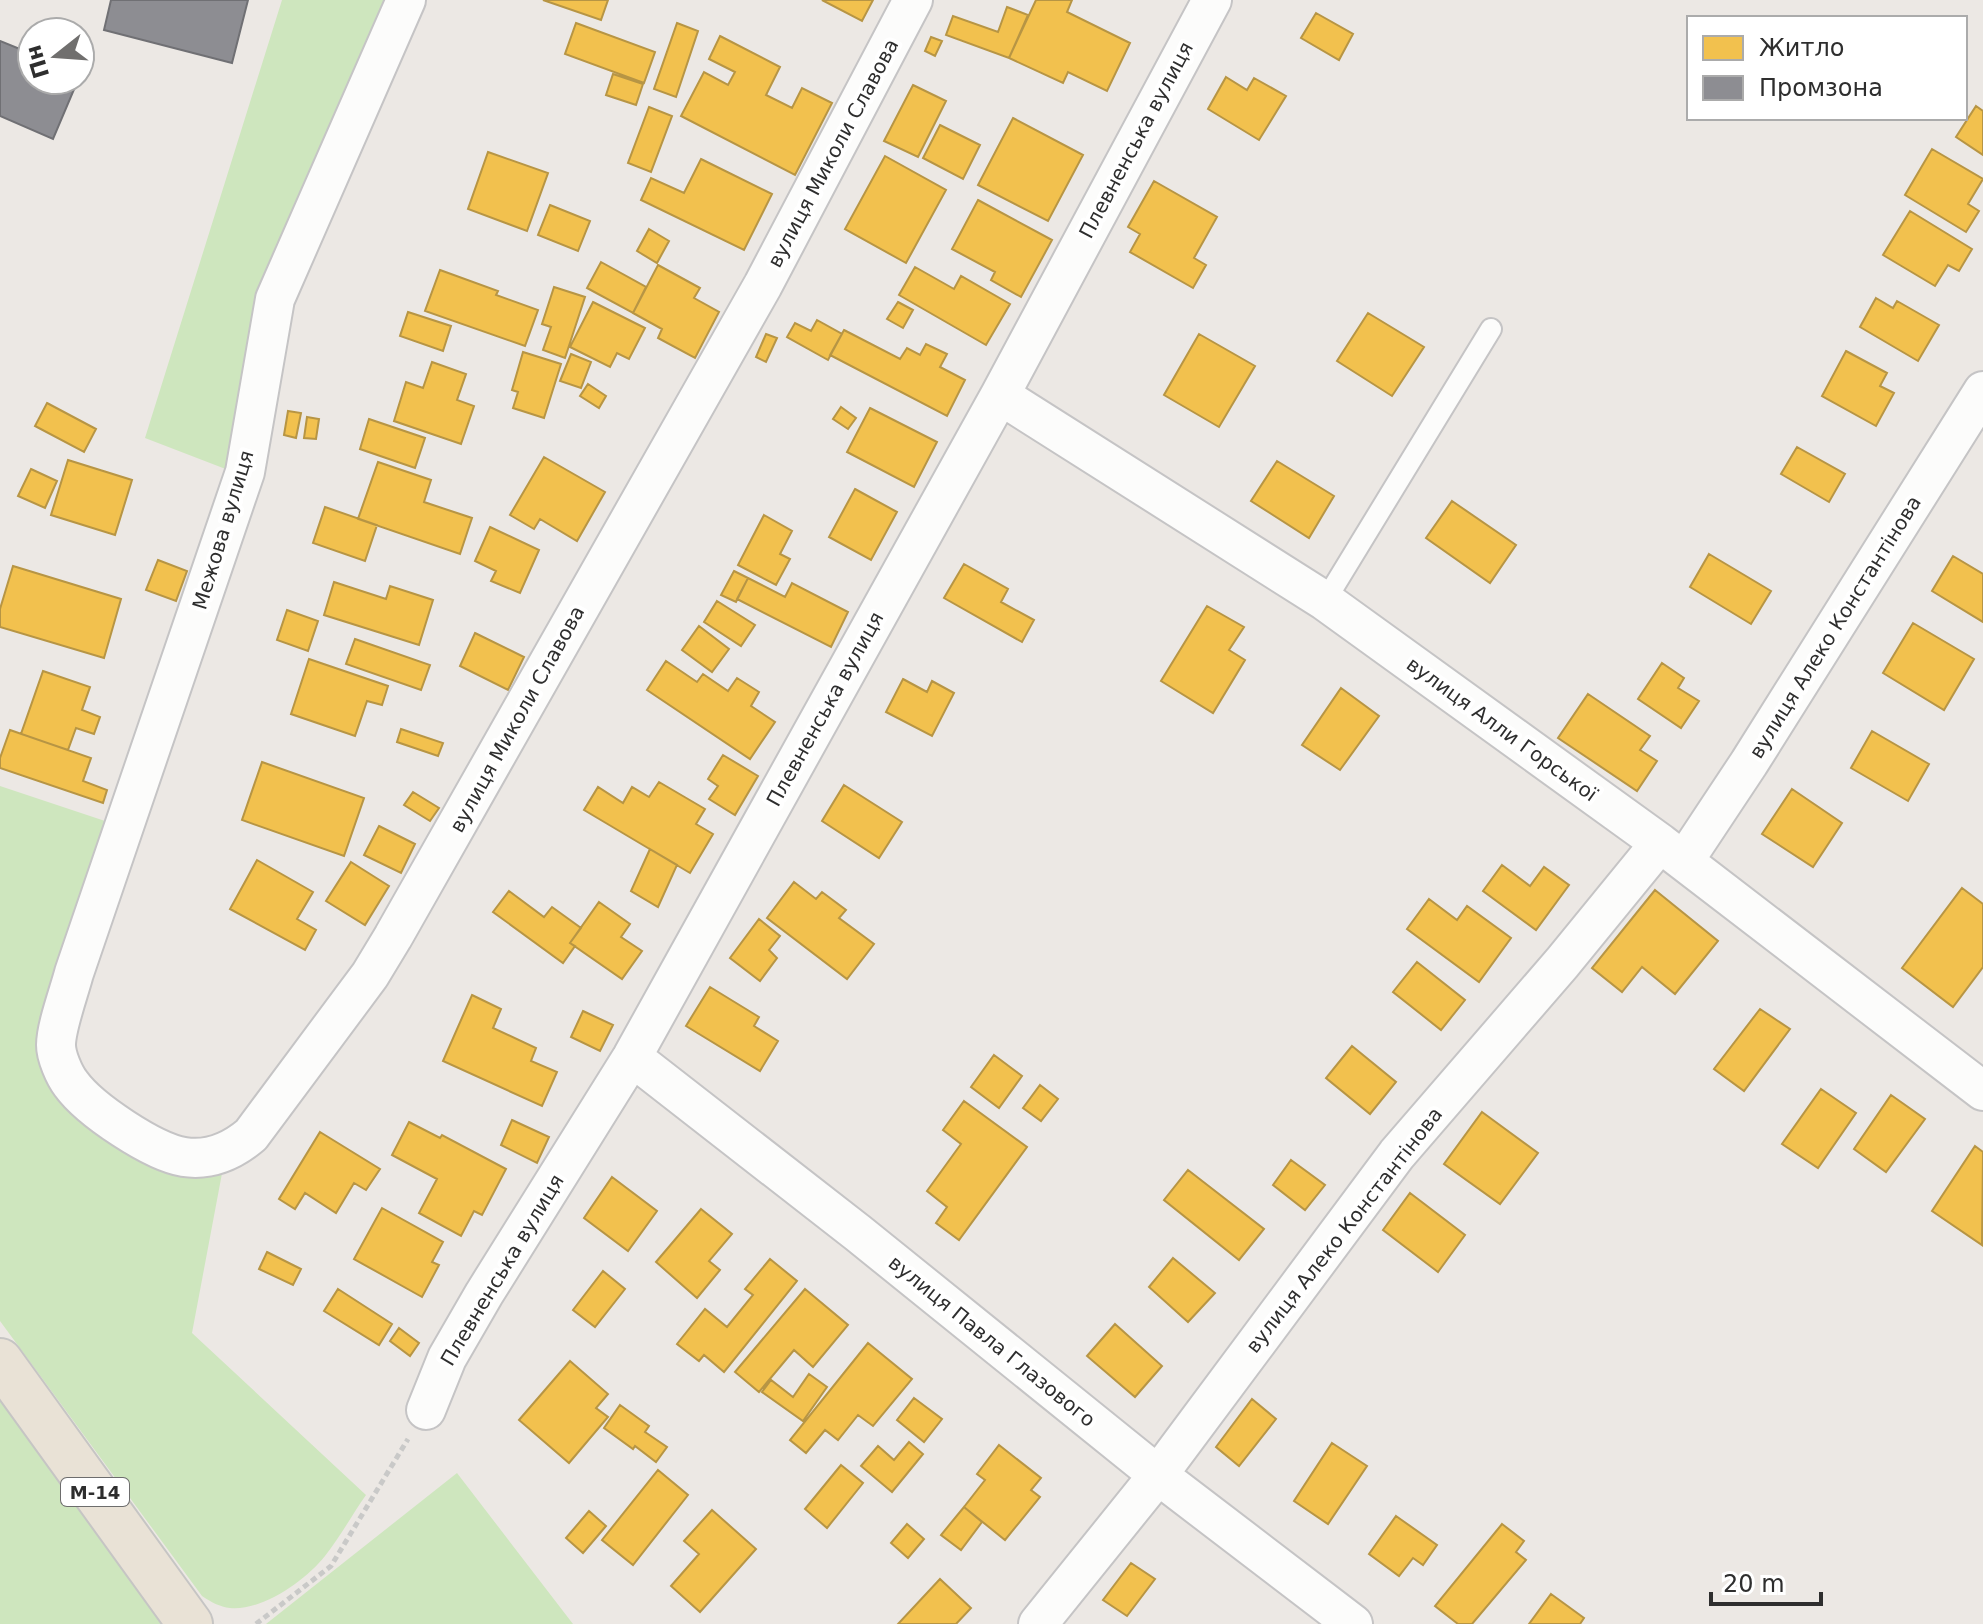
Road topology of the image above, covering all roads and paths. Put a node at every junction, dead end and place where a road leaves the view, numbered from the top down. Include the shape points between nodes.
1 (406, 0) edge
2 (913, 0) edge
3 (1212, 0) edge
4 (1491, 329) dead end
5 (1983, 391) edge
6 (1000, 395) junction
7 (1325, 601) junction
8 (1672, 852) junction
9 (74, 973) joint
10 (632, 1057) junction
11 (1983, 1091) edge
12 (0, 1361) edge
13 (426, 1410) joint
14 (1158, 1475) junction
15 (190, 1624) edge
16 (256, 1624) edge
17 (1038, 1624) edge
18 (1353, 1624) edge

1 - 9 street, Межова вулиця via 275,299 245,472
2 - 9 street, вулиця Миколи Славова via 763,285 393,937 251,1135 226,1152 181,1157 150,1144 86,1100 71,1084 56,1046
3 - 6 street, Плевненська вулиця
4 - 7 lane
5 - 8 street, вулиця Алеко Константінова via 1758,750
6 - 7 street, вулиця Алли Горської
6 - 10 street, Плевненська вулиця
7 - 8 street, вулиця Алли Горської
8 - 11 street, вулиця Алли Горської
8 - 14 street, вулиця Алеко Константінова via 1562,963 1397,1154
10 - 13 street, Плевненська вулиця via 447,1358
10 - 14 street, вулиця Павла Глазового
12 - 15 highway, М-14
13 - 16 path via 331,1566
14 - 17 street, вулиця Алеко Константінова
14 - 18 street, вулиця Павла Глазового

